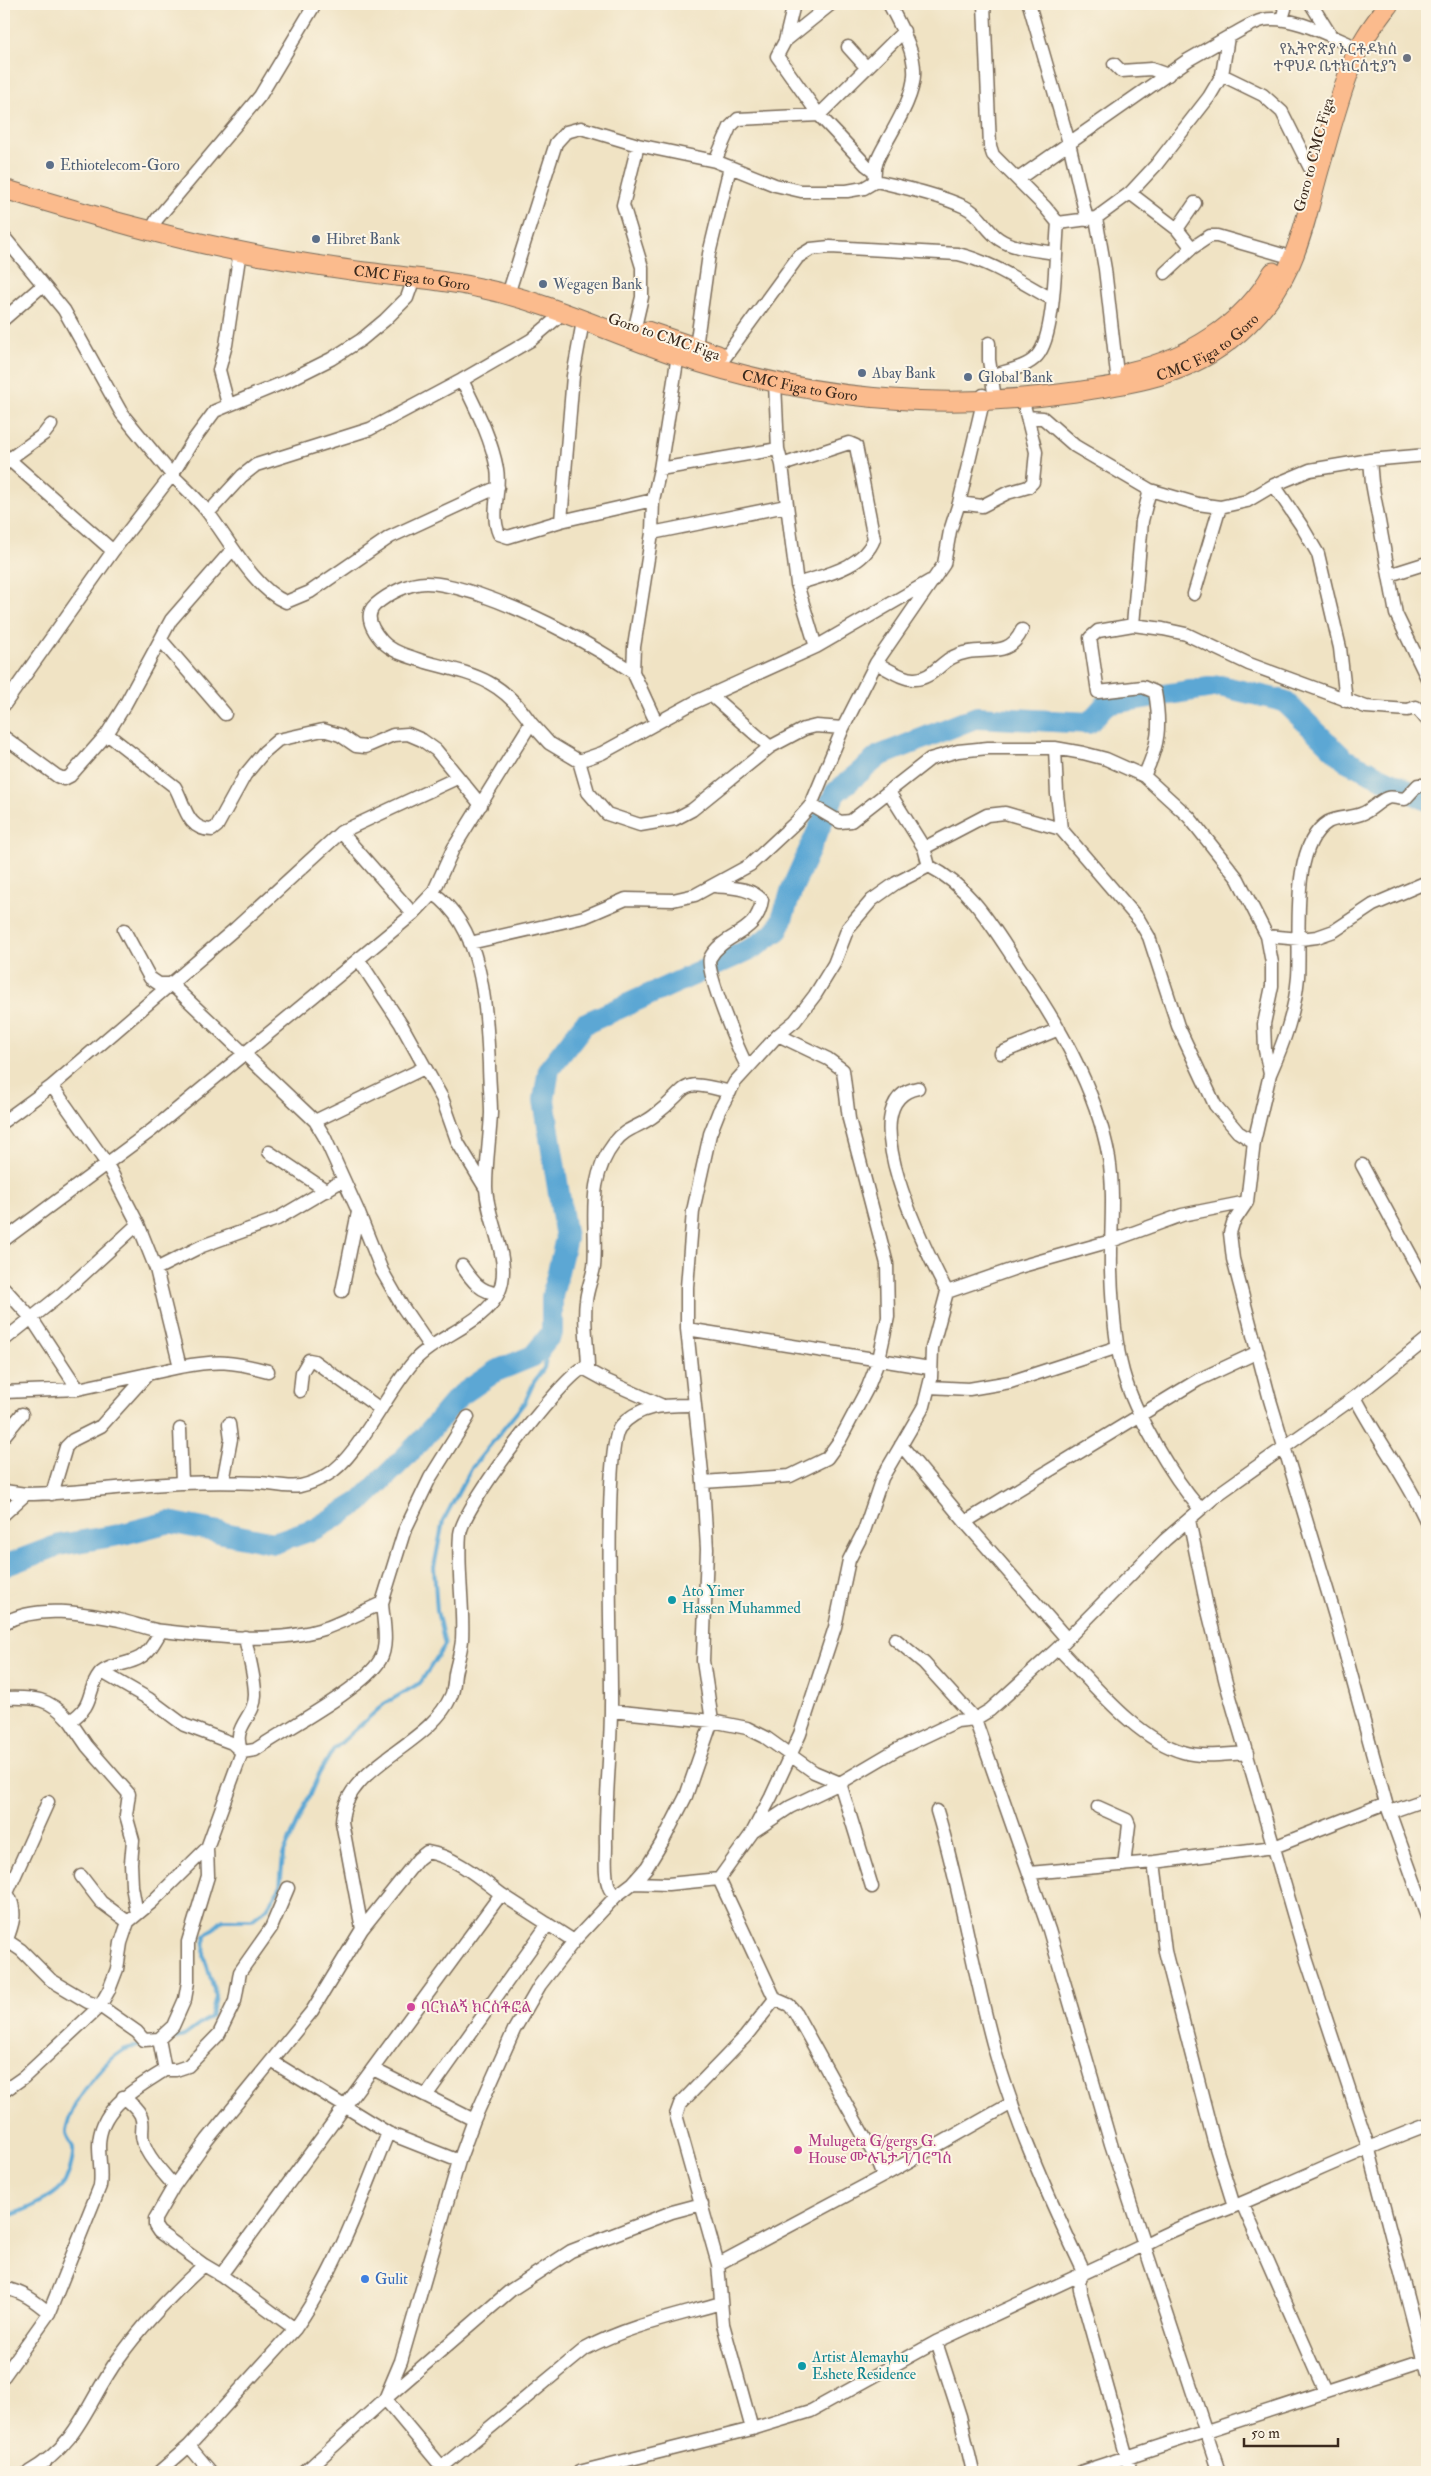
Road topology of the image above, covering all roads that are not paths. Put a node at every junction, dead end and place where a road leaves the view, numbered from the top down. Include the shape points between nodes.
1 (315, 4) edge
2 (794, 4) edge
3 (831, 4) edge
4 (889, 4) edge
5 (984, 4) edge
6 (1029, 4) edge
7 (1282, 4) edge
8 (1311, 4) edge
9 (1374, 4) edge
10 (1389, 4) edge
11 (1282, 19) junction
12 (904, 31) junction
13 (1331, 36) junction
14 (1228, 37) junction
15 (786, 42) junction
16 (1349, 44) junction
17 (848, 47) dead end
18 (1114, 64) dead end
19 (866, 67) junction
20 (1168, 75) junction
21 (1222, 75) junction
22 (819, 115) junction
23 (1069, 143) junction
24 (638, 145) junction
25 (715, 161) junction
26 (730, 167) junction
27 (1310, 168) junction
28 (875, 176) junction
29 (4, 178) edge
30 (1018, 179) junction
31 (4, 189) edge
32 (1130, 194) junction
33 (1195, 203) dead end
34 (1091, 219) junction
35 (1058, 223) junction
36 (154, 224) junction
37 (1177, 229) junction
38 (4, 237) edge
39 (1192, 248) junction
40 (240, 251) junction
41 (1055, 253) junction
42 (1283, 255) junction
43 (1165, 273) dead end
44 (414, 278) junction
45 (42, 285) junction
46 (511, 285) junction
47 (1052, 300) junction
48 (563, 314) junction
49 (4, 319) edge
50 (583, 320) junction
51 (635, 327) junction
52 (989, 343) dead end
53 (696, 347) junction
54 (678, 355) junction
55 (725, 357) junction
56 (1117, 374) junction
57 (462, 380) junction
58 (775, 383) junction
59 (988, 390) junction
60 (1025, 394) junction
61 (228, 404) junction
62 (1027, 417) junction
63 (51, 425) dead end
64 (778, 449) junction
65 (1427, 455) edge
66 (5, 460) edge
67 (1370, 460) junction
68 (782, 465) junction
69 (660, 469) junction
70 (172, 475) junction
71 (1274, 485) junction
72 (498, 487) junction
73 (1150, 490) junction
74 (653, 500) junction
75 (959, 503) junction
76 (786, 506) junction
77 (1220, 507) junction
78 (209, 512) junction
79 (561, 522) junction
80 (652, 533) junction
81 (232, 550) junction
82 (114, 551) junction
83 (1427, 563) edge
84 (1388, 575) junction
85 (934, 579) junction
86 (797, 584) junction
87 (1194, 594) dead end
88 (1133, 625) junction
89 (1022, 630) dead end
90 (162, 640) junction
91 (816, 647) junction
92 (876, 663) junction
93 (633, 672) junction
94 (1427, 678) edge
95 (712, 696) junction
96 (1346, 701) junction
97 (4, 705) edge
98 (225, 714) dead end
99 (1427, 720) edge
100 (531, 722) junction
101 (656, 722) junction
102 (843, 728) junction
103 (107, 734) junction
104 (4, 737) edge
105 (770, 747) junction
106 (1055, 748) junction
107 (579, 761) junction
108 (1144, 776) junction
109 (457, 778) junction
110 (1423, 785) edge
111 (889, 792) junction
112 (481, 805) junction
113 (811, 805) junction
114 (1061, 829) junction
115 (341, 832) junction
116 (924, 848) junction
117 (928, 866) junction
118 (1427, 882) edge
119 (715, 886) junction
120 (433, 893) junction
121 (413, 914) junction
122 (124, 930) dead end
123 (1267, 936) junction
124 (1300, 939) junction
125 (470, 943) junction
126 (359, 960) junction
127 (170, 984) junction
128 (1059, 1029) junction
129 (778, 1035) junction
130 (243, 1053) junction
131 (1002, 1053) dead end
132 (747, 1066) junction
133 (424, 1068) junction
134 (1270, 1074) junction
135 (52, 1086) junction
136 (918, 1088) dead end
137 (730, 1092) junction
138 (4, 1121) edge
139 (314, 1121) junction
140 (1254, 1142) junction
141 (269, 1152) dead end
142 (107, 1164) junction
143 (1362, 1165) dead end
144 (343, 1180) junction
145 (486, 1189) junction
146 (327, 1191) junction
147 (1247, 1202) junction
148 (358, 1211) junction
149 (138, 1224) junction
150 (4, 1240) edge
151 (1110, 1241) junction
152 (462, 1266) dead end
153 (156, 1268) junction
154 (1427, 1285) edge
155 (4, 1288) edge
156 (342, 1291) dead end
157 (947, 1292) junction
158 (498, 1294) junction
159 (32, 1319) junction
160 (687, 1329) junction
161 (1427, 1339) edge
162 (4, 1340) edge
163 (430, 1347) junction
164 (1118, 1348) junction
165 (1258, 1352) junction
166 (879, 1359) junction
167 (180, 1367) junction
168 (930, 1368) junction
169 (588, 1369) junction
170 (268, 1371) dead end
171 (147, 1376) junction
172 (930, 1387) junction
173 (78, 1389) junction
174 (300, 1391) dead end
175 (4, 1392) edge
176 (1355, 1397) junction
177 (661, 1405) junction
178 (693, 1405) junction
179 (379, 1408) junction
180 (22, 1414) dead end
181 (1141, 1415) junction
182 (468, 1418) dead end
183 (229, 1424) dead end
184 (180, 1429) dead end
185 (4, 1436) edge
186 (901, 1444) junction
187 (1284, 1448) junction
188 (223, 1482) junction
189 (703, 1482) junction
190 (182, 1483) junction
191 (4, 1491) edge
192 (26, 1494) junction
193 (52, 1494) junction
194 (1200, 1509) junction
195 (4, 1514) edge
196 (1189, 1520) junction
197 (965, 1522) junction
198 (1427, 1523) edge
199 (382, 1603) junction
200 (4, 1623) edge
201 (161, 1631) junction
202 (245, 1637) junction
203 (895, 1639) dead end
204 (1063, 1643) junction
205 (102, 1672) junction
206 (4, 1698) edge
207 (611, 1711) junction
208 (975, 1719) junction
209 (70, 1721) junction
210 (712, 1721) junction
211 (242, 1752) junction
212 (1247, 1753) junction
213 (791, 1755) junction
214 (840, 1783) junction
215 (1427, 1799) edge
216 (48, 1802) dead end
217 (1098, 1807) dead end
218 (1388, 1807) junction
219 (937, 1811) dead end
220 (752, 1832) junction
221 (1274, 1847) junction
222 (207, 1848) junction
223 (1154, 1862) junction
224 (1124, 1865) junction
225 (1029, 1873) junction
226 (82, 1876) dead end
227 (719, 1879) junction
228 (633, 1883) junction
229 (872, 1886) dead end
230 (288, 1888) dead end
231 (5, 1894) edge
232 (501, 1894) junction
233 (616, 1896) junction
234 (1427, 1917) edge
235 (133, 1918) junction
236 (548, 1924) junction
237 (362, 1929) junction
238 (574, 1941) junction
239 (5, 1944) edge
240 (775, 1999) junction
241 (100, 2006) junction
242 (159, 2039) junction
243 (273, 2062) junction
244 (373, 2069) junction
245 (165, 2070) junction
246 (4, 2091) edge
247 (426, 2096) junction
248 (124, 2097) junction
249 (1012, 2103) junction
250 (346, 2108) junction
251 (474, 2120) junction
252 (1427, 2125) edge
253 (388, 2133) junction
254 (1368, 2146) junction
255 (459, 2161) junction
256 (883, 2176) junction
257 (174, 2186) junction
258 (702, 2204) junction
259 (1238, 2204) junction
260 (1144, 2245) junction
261 (718, 2264) junction
262 (204, 2265) junction
263 (1084, 2272) junction
264 (221, 2275) junction
265 (4, 2288) edge
266 (721, 2303) junction
267 (49, 2313) junction
268 (295, 2329) junction
269 (936, 2342) junction
270 (1426, 2360) edge
271 (1427, 2374) edge
272 (4, 2376) edge
273 (1325, 2392) junction
274 (385, 2399) junction
275 (752, 2429) junction
276 (1207, 2433) junction
277 (189, 2446) junction
278 (1127, 2458) junction
279 (444, 2470) edge
280 (30, 2472) edge
281 (159, 2472) edge
282 (211, 2472) edge
283 (305, 2472) edge
284 (579, 2472) edge
285 (973, 2472) edge
286 (1081, 2472) edge
287 (1131, 2472) edge
288 (1219, 2472) edge

1 - 36 street via 260,96
2 - 15 street
3 - 15 street
4 - 12 street
5 - 30 street via 990,146 993,155
6 - 23 street
7 - 11 street via 1285,9
8 - 13 street
9 - 16 main road, Goro to CMC Figa
10 - 60 main road, CMC Figa to Goro via 1371,28 1351,65 1303,236 1293,262 1267,304 1208,356 1163,376 1110,387
11 - 13 street
11 - 14 street via 1265,19
12 - 19 street
12 - 28 street via 911,48 914,83 911,96 879,155
13 - 16 street
14 - 20 street
14 - 21 street
15 - 22 street via 777,56
16 - 27 main road, Goro to CMC Figa via 1335,77
17 - 19 street
18 - 20 street via 1121,70 1151,69
19 - 22 street
20 - 23 street
21 - 27 street via 1263,95 1282,112
21 - 32 street via 1209,97
22 - 25 street via 738,119 730,127
22 - 28 street
23 - 30 street
23 - 34 street
24 - 25 street
24 - 46 street via 580,128 566,132 556,143
24 - 51 street via 623,205 642,267 642,297
25 - 26 street
26 - 28 street via 775,185 801,191 864,188
26 - 53 street via 709,254
27 - 42 main road, Goro to CMC Figa
28 - 41 street via 966,207 999,239
29 - 36 main road
30 - 35 street
31 - 36 main road, CMC Figa to Goro via 129,226
32 - 34 street
32 - 37 street
33 - 37 street
34 - 35 street
34 - 56 street via 1105,269
35 - 41 street
36 - 40 main road, CMC Figa to Goro
36 - 46 main road, Goro to CMC Figa
37 - 39 street
38 - 45 street
39 - 42 street via 1210,236 1217,236
39 - 43 street
40 - 44 main road, CMC Figa to Goro
40 - 61 street via 226,345 219,370
41 - 47 street
42 - 56 main road, Goro to CMC Figa via 1250,304 1214,335 1189,351 1158,364
44 - 48 main road, CMC Figa to Goro via 479,288
44 - 61 street via 407,298 361,340 287,381
45 - 49 street
45 - 70 street via 64,310 122,414
46 - 51 main road, Goro to CMC Figa
47 - 55 street via 973,257 830,247 812,249 798,257
47 - 59 street via 1049,324 1037,356
48 - 50 main road, CMC Figa to Goro
48 - 57 street via 531,340
50 - 54 main road, CMC Figa to Goro
50 - 79 street via 573,376
51 - 53 main road, Goro to CMC Figa
52 - 59 street
53 - 55 main road, Goro to CMC Figa
54 - 58 main road, CMC Figa to Goro
54 - 69 street
55 - 59 main road, Goro to CMC Figa via 780,374 843,386 910,392
56 - 60 main road, Goro to CMC Figa
57 - 72 street via 486,430
57 - 78 street via 370,429 256,465 228,489
58 - 59 main road, CMC Figa to Goro via 879,400
58 - 64 street
59 - 60 main road, CMC Figa to Goro
59 - 75 street
60 - 62 street
61 - 70 street via 206,421
62 - 73 street via 1043,418 1075,446
62 - 75 street via 1036,452 1033,482 982,506
63 - 66 street via 44,434
64 - 68 street
64 - 69 street
65 - 67 street
66 - 82 street
67 - 71 street via 1310,470
67 - 84 street
68 - 76 street
68 - 86 street via 849,443 856,446 874,539 866,553 850,565
69 - 74 street
70 - 78 street
70 - 82 street
71 - 77 street via 1247,501
71 - 96 street via 1318,554 1340,648
72 - 79 street via 496,528 502,536
72 - 81 street via 390,537 310,592 286,602 275,598
73 - 77 street
73 - 88 street via 1142,521
74 - 79 street
74 - 80 street
75 - 85 street via 944,564
76 - 80 street
76 - 86 street
77 - 87 street
78 - 81 street
80 - 93 street
81 - 90 street via 171,620
82 - 97 street
83 - 84 street
84 - 94 street via 1396,614
85 - 91 street
85 - 92 street
86 - 91 street
88 - 96 street via 1186,634 1249,664
88 - 108 street via 1098,631 1090,638 1098,692 1142,687 1155,692 1158,742
89 - 92 street via 1014,644 1005,649 962,653 923,678 912,680
90 - 98 street
90 - 103 street
91 - 95 street
92 - 102 street
93 - 100 street via 595,648 513,606 440,584 411,585 386,596 372,608 371,624 383,642 395,651 482,679 503,690
93 - 101 street
95 - 101 street
95 - 105 street
96 - 99 street via 1382,709 1408,710 1416,707
100 - 107 street via 549,743
100 - 112 street
101 - 107 street via 602,753
102 - 105 street via 816,726 804,729
102 - 113 street
103 - 104 street via 64,779
103 - 109 street via 175,787 190,820 200,829 207,830 217,826 245,775 264,752 278,740 301,734 323,730 365,747 393,735 408,734 436,750
105 - 107 street via 692,810 674,819 640,825 607,814 588,792
106 - 108 street via 1106,758
106 - 111 street via 988,748 930,758
106 - 114 street
108 - 123 street via 1188,817 1238,879
109 - 112 street
109 - 115 street
110 - 124 street via 1408,797 1385,799 1366,813 1336,819 1318,830 1301,875 1298,895
111 - 113 street via 851,821 840,822
111 - 116 street
112 - 120 street via 453,849
113 - 119 street via 750,864
114 - 116 street via 1005,814 987,815
114 - 140 street via 1139,920 1149,937 1178,1026 1215,1105 1238,1132
115 - 121 street
115 - 127 street
116 - 117 street
117 - 128 street via 968,893 983,911
117 - 129 street via 872,900 848,928 834,964 815,995 795,1021
118 - 124 street via 1374,904 1334,931
119 - 125 street via 673,900 626,899 584,916
119 - 132 street via 746,890 762,900 756,919 723,944 708,963
120 - 121 street
120 - 125 street via 454,913
121 - 126 street
122 - 127 street via 150,978 159,984
123 - 124 street
123 - 134 street via 1272,986 1264,1024
124 - 134 street via 1293,1016
125 - 145 street via 482,989 488,1051 491,1110
126 - 130 street
126 - 133 street via 401,1024
127 - 130 street
127 - 135 street
128 - 131 street
128 - 151 street via 1102,1129 1112,1194
129 - 132 street
129 - 166 street via 828,1059 843,1070 849,1120 888,1264 888,1317
130 - 139 street
130 - 142 street
132 - 137 street
133 - 139 street
133 - 145 street via 442,1098 458,1143
134 - 140 street
135 - 138 street
135 - 142 street
136 - 157 street via 902,1095 892,1108 890,1121 895,1169 909,1213
137 - 160 street via 710,1134 694,1211
137 - 169 street via 700,1084 687,1086 665,1108 630,1128 610,1149 596,1185 592,1211 594,1269 585,1314
139 - 144 street
140 - 147 street
141 - 146 street
142 - 149 street
142 - 150 street
143 - 154 street
144 - 146 street
144 - 148 street
145 - 158 street via 502,1262
146 - 153 street via 277,1219 202,1246
147 - 151 street via 1182,1215
147 - 165 street via 1230,1233
148 - 156 street
148 - 163 street via 382,1271
149 - 153 street
149 - 159 street
151 - 157 street
151 - 164 street
152 - 158 street via 473,1282 488,1293
153 - 167 street
155 - 159 street
157 - 168 street via 936,1329
158 - 163 street via 487,1309
159 - 162 street
159 - 173 street
160 - 166 street
160 - 178 street
161 - 176 street
163 - 179 street via 406,1371
164 - 172 street via 1010,1382 969,1389
164 - 181 street via 1123,1373
165 - 181 street via 1198,1380
165 - 187 street
166 - 168 street
166 - 189 street via 868,1387 828,1458 790,1476
167 - 170 street via 214,1361 236,1362
167 - 171 street
168 - 172 street
169 - 177 street
169 - 237 street via 579,1370 534,1420 466,1515 460,1532 462,1641 451,1696 440,1715 423,1732 362,1779 348,1797 342,1822
171 - 173 street
171 - 193 street via 101,1426 66,1447
172 - 186 street via 924,1406
173 - 175 street
174 - 179 street via 302,1372 309,1360 314,1361
176 - 187 street
176 - 198 street
177 - 178 street
177 - 207 street via 644,1409 630,1418 616,1436 611,1490
178 - 189 street
179 - 188 street via 351,1452 330,1474 299,1486
180 - 185 street
181 - 194 street via 1172,1470
181 - 197 street
182 - 199 street via 430,1478 404,1532
183 - 188 street via 231,1439
184 - 190 street
186 - 197 street
186 - 213 street via 882,1478 864,1531 849,1560 833,1636
187 - 194 street
187 - 218 street
188 - 190 street
189 - 210 street via 708,1549 703,1662
190 - 193 street
191 - 192 street
192 - 193 street
192 - 195 street
194 - 196 street
196 - 204 street
196 - 212 street via 1207,1607
197 - 204 street
199 - 202 street via 327,1628 296,1635
199 - 211 street via 384,1646 373,1669 318,1710 255,1750
200 - 201 street via 18,1615 35,1612 72,1613 120,1620
201 - 202 street
201 - 205 street via 148,1652
202 - 211 street via 255,1695 252,1709 241,1725 238,1740
203 - 208 street via 924,1663
204 - 208 street via 996,1706
204 - 212 street via 1126,1716 1168,1747 1200,1755
205 - 209 street via 93,1685 85,1709
205 - 211 street via 149,1699 184,1725 232,1743
206 - 209 street via 47,1701
207 - 210 street
207 - 233 street via 605,1816 606,1875 609,1889
208 - 214 street via 957,1721 896,1750
208 - 225 street
209 - 235 street via 129,1794 126,1815 133,1840
210 - 213 street via 747,1728
210 - 228 street via 686,1796 647,1867
211 - 222 street
212 - 221 street
213 - 214 street via 814,1772
213 - 220 street
214 - 220 street via 790,1807
214 - 229 street
215 - 218 street
216 - 231 street
217 - 224 street via 1127,1820
218 - 221 street
218 - 234 street
219 - 249 street via 952,1860 997,2057
220 - 227 street
221 - 223 street
221 - 254 street via 1306,1958
222 - 235 street
222 - 242 street via 208,1876 188,1942 185,1999 173,2026
223 - 224 street
223 - 259 street via 1165,1951 1213,2138
224 - 225 street
225 - 260 street
226 - 235 street via 101,1902
227 - 228 street via 668,1884
227 - 240 street
228 - 233 street
230 - 245 street via 271,1928 240,1972 235,2002 219,2034 188,2066
231 - 239 street via 14,1904 13,1921
232 - 236 street
232 - 237 street via 470,1872 427,1852
232 - 244 street
233 - 238 street
235 - 241 street via 121,1943 110,1990
236 - 238 street
236 - 247 street
237 - 243 street via 312,2011
238 - 251 street via 540,1986 514,2030
239 - 241 street via 21,1950 51,1980
240 - 256 street via 795,2012
240 - 258 street via 745,2037 680,2104 676,2115
241 - 242 street via 144,2040
241 - 246 street via 24,2077
242 - 245 street
243 - 250 street
243 - 257 street via 207,2140
244 - 247 street
244 - 250 street
245 - 248 street
247 - 251 street
248 - 257 street via 142,2114 146,2151
248 - 267 street via 106,2119 99,2146 100,2186
249 - 256 street
249 - 263 street via 1031,2157
250 - 253 street
250 - 264 street
251 - 255 street
252 - 254 street
253 - 255 street
253 - 268 street via 348,2234 310,2308
254 - 259 street
254 - 270 street
255 - 274 street via 402,2361
256 - 261 street
257 - 262 street via 155,2218 155,2226
258 - 261 street
258 - 274 street via 672,2212 571,2252 511,2290
259 - 260 street
259 - 273 street
260 - 263 street
260 - 276 street
261 - 266 street
262 - 264 street
262 - 280 street via 152,2316 117,2360 80,2425 63,2447
263 - 269 street
263 - 278 street via 1079,2281 1080,2290
264 - 268 street
265 - 267 street via 20,2291
266 - 275 street via 723,2324
266 - 279 street via 626,2331 586,2349
267 - 272 street
268 - 277 street
269 - 275 street via 826,2405
269 - 285 street via 960,2416
270 - 271 street
270 - 273 street
273 - 276 street
274 - 279 street
274 - 283 street
275 - 284 street
276 - 278 street
276 - 288 street
277 - 281 street
277 - 282 street
278 - 286 street
278 - 287 street

